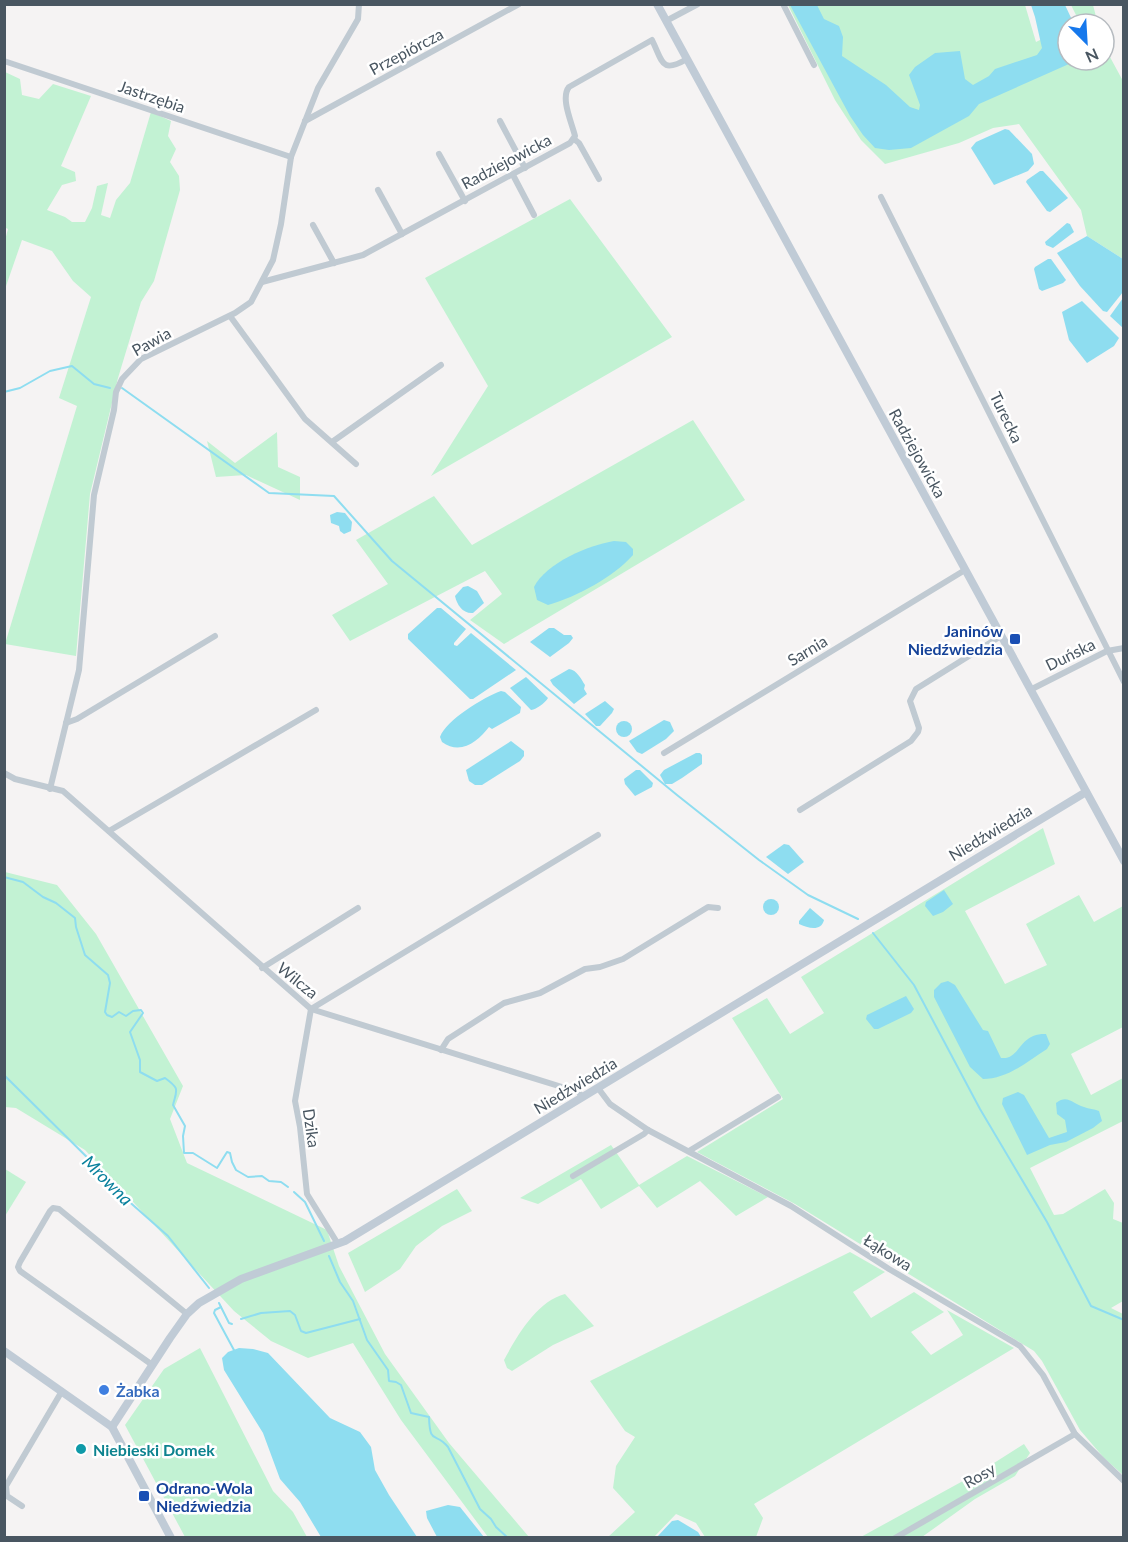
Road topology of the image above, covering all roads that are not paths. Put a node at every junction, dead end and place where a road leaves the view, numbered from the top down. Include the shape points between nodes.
1 (358, 4) edge
2 (519, 4) edge
3 (657, 4) edge
4 (698, 4) edge
5 (783, 4) edge
6 (666, 21) junction
7 (687, 59) junction
8 (4, 61) edge
9 (814, 65) dead end
10 (305, 121) junction
11 (500, 121) dead end
12 (574, 139) junction
13 (439, 154) dead end
14 (291, 157) junction
15 (525, 168) junction
16 (513, 175) junction
17 (599, 179) dead end
18 (378, 190) dead end
19 (881, 197) dead end
20 (465, 201) junction
21 (534, 215) dead end
22 (313, 225) dead end
23 (402, 234) junction
24 (334, 263) junction
25 (262, 282) junction
26 (230, 316) junction
27 (441, 365) dead end
28 (332, 442) junction
29 (357, 464) dead end
30 (965, 570) junction
31 (215, 636) dead end
32 (1001, 636) junction
33 (1124, 648) edge
34 (1107, 651) junction
35 (1124, 682) edge
36 (1030, 690) junction
37 (316, 710) dead end
38 (66, 723) junction
39 (664, 753) dead end
40 (4, 773) edge
41 (50, 789) junction
42 (1086, 792) junction
43 (800, 810) dead end
44 (109, 831) junction
45 (598, 835) dead end
46 (1124, 861) edge
47 (358, 908) dead end
48 (718, 908) dead end
49 (262, 968) junction
50 (311, 1009) junction
51 (441, 1050) junction
52 (598, 1088) junction
53 (583, 1097) junction
54 (778, 1097) dead end
55 (648, 1130) junction
56 (689, 1151) junction
57 (573, 1176) dead end
58 (338, 1244) junction
59 (187, 1314) junction
60 (4, 1351) edge
61 (151, 1364) junction
62 (62, 1391) junction
63 (112, 1427) junction
64 (1075, 1434) junction
65 (1124, 1481) edge
66 (22, 1506) dead end
67 (171, 1538) edge
68 (896, 1538) edge

1 - 10 street, Pawia via 357,19 318,88
2 - 10 street, Przepiórcza
3 - 6 street, Radziejowicka
4 - 6 street
5 - 9 street
6 - 7 street, Radziejowicka
7 - 12 street, Radziejowicka via 669,67 652,40 569,87 565,99
7 - 30 street, Radziejowicka
8 - 14 street, Jastrzębia
10 - 14 street, Pawia
11 - 15 street
12 - 15 street, Radziejowicka
12 - 17 street
13 - 20 street
14 - 25 street, Pawia via 273,260
15 - 16 street, Radziejowicka
16 - 20 street, Radziejowicka
16 - 21 street
18 - 23 street
19 - 34 street, Turecka
20 - 23 street, Radziejowicka
22 - 24 street
23 - 24 street, Radziejowicka via 363,255
24 - 25 street, Radziejowicka
25 - 26 street, Pawia via 251,302
26 - 28 street via 305,419
26 - 38 street, Pawia via 141,359 122,378 116,392 94,495 79,670
27 - 28 street
28 - 29 street
30 - 32 street, Radziejowicka
30 - 39 street, Sarnia
31 - 38 street
32 - 36 street, Radziejowicka
32 - 43 street via 916,689 910,701 918,732 911,741
33 - 34 street, Duńska
34 - 35 street, Turecka
34 - 36 street, Duńska
36 - 42 street, Radziejowicka
37 - 44 street
38 - 41 street, Pawia
40 - 41 street, Wilcza
41 - 44 street, Wilcza via 63,791
42 - 46 street, Radziejowicka
42 - 52 street, Niedźwiedzia
44 - 49 street, Wilcza
45 - 50 street
47 - 49 street
48 - 51 street via 708,907 623,959 585,969 540,993 504,1003 448,1039
49 - 50 street, Wilcza
50 - 51 street, Wilcza
50 - 58 street, Dzika via 295,1101 307,1194
51 - 53 street, Wilcza via 578,1092
52 - 53 street, Niedźwiedzia
52 - 55 street, Łąkowa via 610,1104
53 - 58 street, Niedźwiedzia
54 - 56 street
55 - 56 street, Łąkowa
55 - 57 street
56 - 64 street, Łąkowa via 791,1206 1020,1346 1043,1375
58 - 59 street, Niedźwiedzia via 241,1279
59 - 61 street, Niedźwiedzia
59 - 61 street via 59,1209 50,1211 20,1262 20,1271
60 - 62 street
61 - 63 street, Niedźwiedzia
62 - 63 street
62 - 66 street via 6,1486 7,1496
63 - 67 street
64 - 65 street, Łąkowa
64 - 68 street, Rosy

